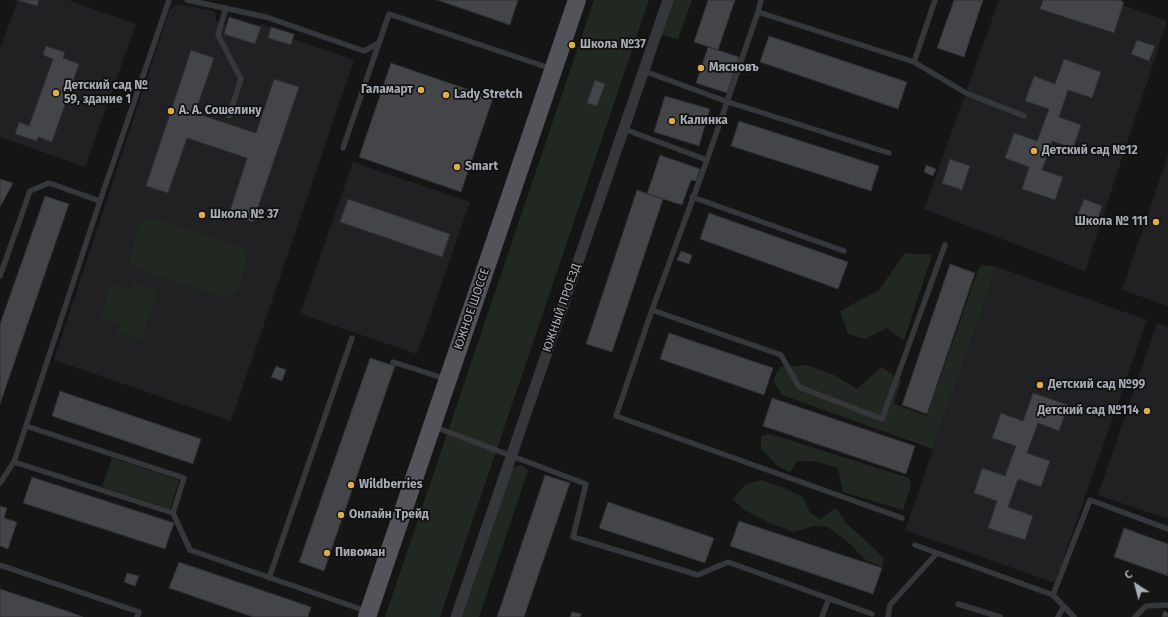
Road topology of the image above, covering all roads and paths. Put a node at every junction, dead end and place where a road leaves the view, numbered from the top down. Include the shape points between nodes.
1 (169, 0) edge
2 (187, 0) edge
3 (577, 0) edge
4 (668, 0) edge
5 (761, 0) edge
6 (935, 0) edge
7 (226, 8) junction
8 (758, 12) junction
9 (379, 43) junction
10 (914, 62) junction
11 (554, 69) junction
12 (644, 71) junction
13 (728, 102) junction
14 (229, 116) dead end
15 (1024, 116) dead end
16 (624, 130) junction
17 (343, 148) dead end
18 (889, 153) dead end
19 (707, 160) junction
20 (692, 198) junction
21 (100, 201) junction
22 (945, 245) dead end
23 (844, 251) dead end
24 (0, 276) edge
25 (652, 310) junction
26 (352, 338) dead end
27 (393, 362) dead end
28 (448, 380) junction
29 (26, 426) junction
30 (433, 426) junction
31 (511, 457) junction
32 (14, 462) junction
33 (0, 483) edge
34 (172, 513) junction
35 (902, 518) dead end
36 (1168, 529) edge
37 (915, 545) dead end
38 (937, 553) junction
39 (0, 565) edge
40 (269, 578) junction
41 (1053, 595) junction
42 (829, 598) junction
43 (958, 604) dead end
44 (1168, 605) edge
45 (1064, 606) junction
46 (368, 614) edge
47 (872, 614) dead end
48 (137, 617) edge
49 (456, 617) edge
50 (822, 617) edge
51 (888, 617) edge
52 (1000, 617) edge
53 (1058, 617) edge
54 (1074, 617) edge
55 (1135, 617) edge

1 - 21 lane
2 - 7 lane
3 - 11 main road, ЮЖНОЕ ШОССЕ
4 - 12 street, ЮЖНЫЙ ПРОЕЗД
5 - 8 lane
6 - 10 lane
7 - 9 lane via 266,18 364,51
7 - 14 lane via 218,35 241,79
8 - 10 lane
8 - 13 lane
9 - 11 lane via 389,14
9 - 17 lane
10 - 15 lane via 966,92
11 - 28 main road, ЮЖНОЕ ШОССЕ
12 - 13 lane
12 - 16 street, ЮЖНЫЙ ПРОЕЗД
13 - 18 lane
13 - 19 lane
16 - 19 lane
16 - 31 street, ЮЖНЫЙ ПРОЕЗД
19 - 20 lane
20 - 23 lane
20 - 25 lane
21 - 24 lane via 49,183 30,191
21 - 29 lane
22 - 25 lane via 882,418 799,387 781,355
25 - 35 lane via 616,416
26 - 40 lane
27 - 28 lane
28 - 30 main road, ЮЖНОЕ ШОССЕ
29 - 32 lane
29 - 34 lane via 184,478
30 - 31 lane
30 - 46 main road, ЮЖНОЕ ШОССЕ
31 - 42 lane via 586,484 573,537 698,575 728,562
31 - 49 street, ЮЖНЫЙ ПРОЕЗД
32 - 33 lane
32 - 34 lane
34 - 40 lane via 190,550
36 - 41 lane via 1090,500
37 - 38 lane
38 - 41 lane
38 - 51 lane via 890,605
39 - 48 lane via 139,612
40 - 46 lane
41 - 45 lane
42 - 47 lane
42 - 50 lane
43 - 52 lane
44 - 55 lane via 1146,606
45 - 53 lane
45 - 54 lane

